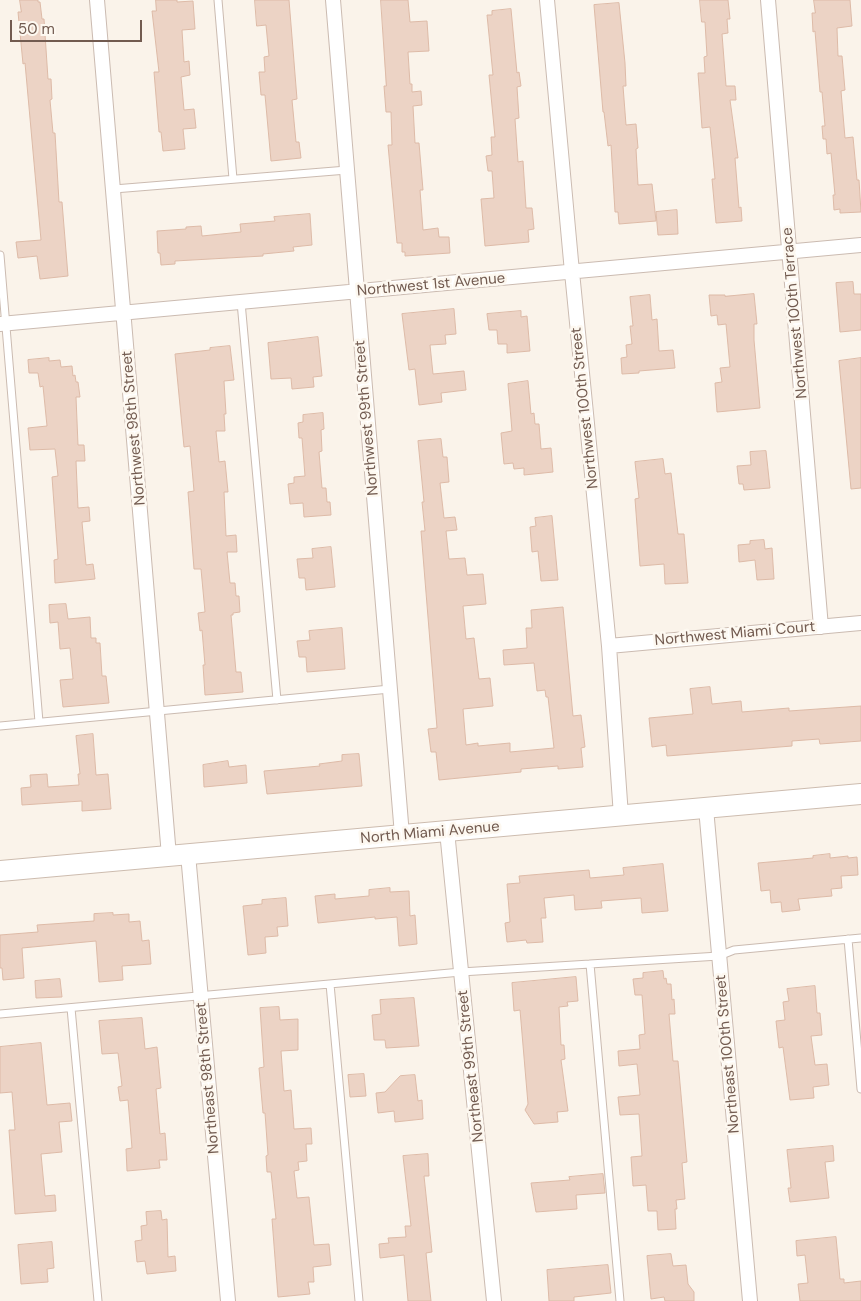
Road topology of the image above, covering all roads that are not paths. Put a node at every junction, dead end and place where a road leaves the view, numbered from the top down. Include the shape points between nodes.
1 (97, 0) edge
2 (218, 0) edge
3 (333, 0) edge
4 (547, 0) edge
5 (768, 0) edge
6 (347, 170) junction
7 (233, 179) junction
8 (114, 189) junction
9 (861, 245) edge
10 (789, 251) junction
11 (0, 255) edge
12 (572, 272) junction
13 (357, 292) junction
14 (241, 302) junction
15 (125, 313) junction
16 (3, 324) edge
17 (861, 623) edge
18 (821, 626) junction
19 (609, 646) junction
20 (390, 689) junction
21 (277, 700) junction
22 (158, 711) junction
23 (38, 722) junction
24 (0, 726) edge
25 (861, 794) edge
26 (706, 808) junction
27 (622, 816) junction
28 (447, 831) junction
29 (402, 835) junction
30 (179, 855) junction
31 (0, 871) edge
32 (861, 938) edge
33 (848, 939) junction
34 (719, 956) junction
35 (590, 964) junction
36 (461, 972) junction
37 (330, 984) junction
38 (201, 996) junction
39 (71, 1008) junction
40 (0, 1014) edge
41 (861, 1090) edge
42 (98, 1301) edge
43 (228, 1301) edge
44 (359, 1301) edge
45 (494, 1301) edge
46 (620, 1301) edge
47 (750, 1301) edge

1 - 8 street, Northwest 98th Street
2 - 7 lane
3 - 6 street, Northwest 99th Street
4 - 12 street, Northwest 100th Street
5 - 10 street, Northwest 100th Terrace
6 - 7 lane
6 - 13 street, Northwest 99th Street
7 - 8 lane
8 - 15 street, Northwest 98th Street
9 - 10 street, Northwest 1st Avenue
10 - 12 street, Northwest 1st Avenue
10 - 18 street, Northwest 100th Terrace
11 - 16 lane
12 - 13 street, Northwest 1st Avenue
12 - 19 street, Northwest 100th Street
13 - 14 street, Northwest 1st Avenue
13 - 20 street, Northwest 99th Street
14 - 15 street, Northwest 1st Avenue
14 - 21 lane
15 - 16 street, Northwest 1st Avenue
15 - 22 street, Northwest 98th Street
16 - 23 lane
17 - 18 street, Northwest Miami Court
18 - 19 street, Northwest Miami Court
19 - 27 street, Northwest 100th Street
20 - 21 lane
20 - 29 street, Northwest 99th Street
21 - 22 lane
22 - 23 lane
22 - 30 street, Northwest 98th Street
23 - 24 lane
25 - 26 main road, North Miami Avenue
26 - 27 main road, North Miami Avenue
26 - 34 street, Northeast 100th Street
27 - 28 main road, North Miami Avenue
28 - 29 main road, North Miami Avenue
28 - 36 street, Northeast 99th Street
29 - 30 main road, North Miami Avenue
30 - 31 main road, North Miami Avenue
30 - 38 street, Northeast 98th Street
32 - 33 lane
33 - 34 lane via 734,950
33 - 41 lane
34 - 35 lane
34 - 47 street, Northeast 100th Street
35 - 36 lane
35 - 46 lane
36 - 37 lane
36 - 45 street, Northeast 99th Street
37 - 38 lane
37 - 44 lane
38 - 39 lane
38 - 43 street, Northeast 98th Street
39 - 40 lane
39 - 42 lane

